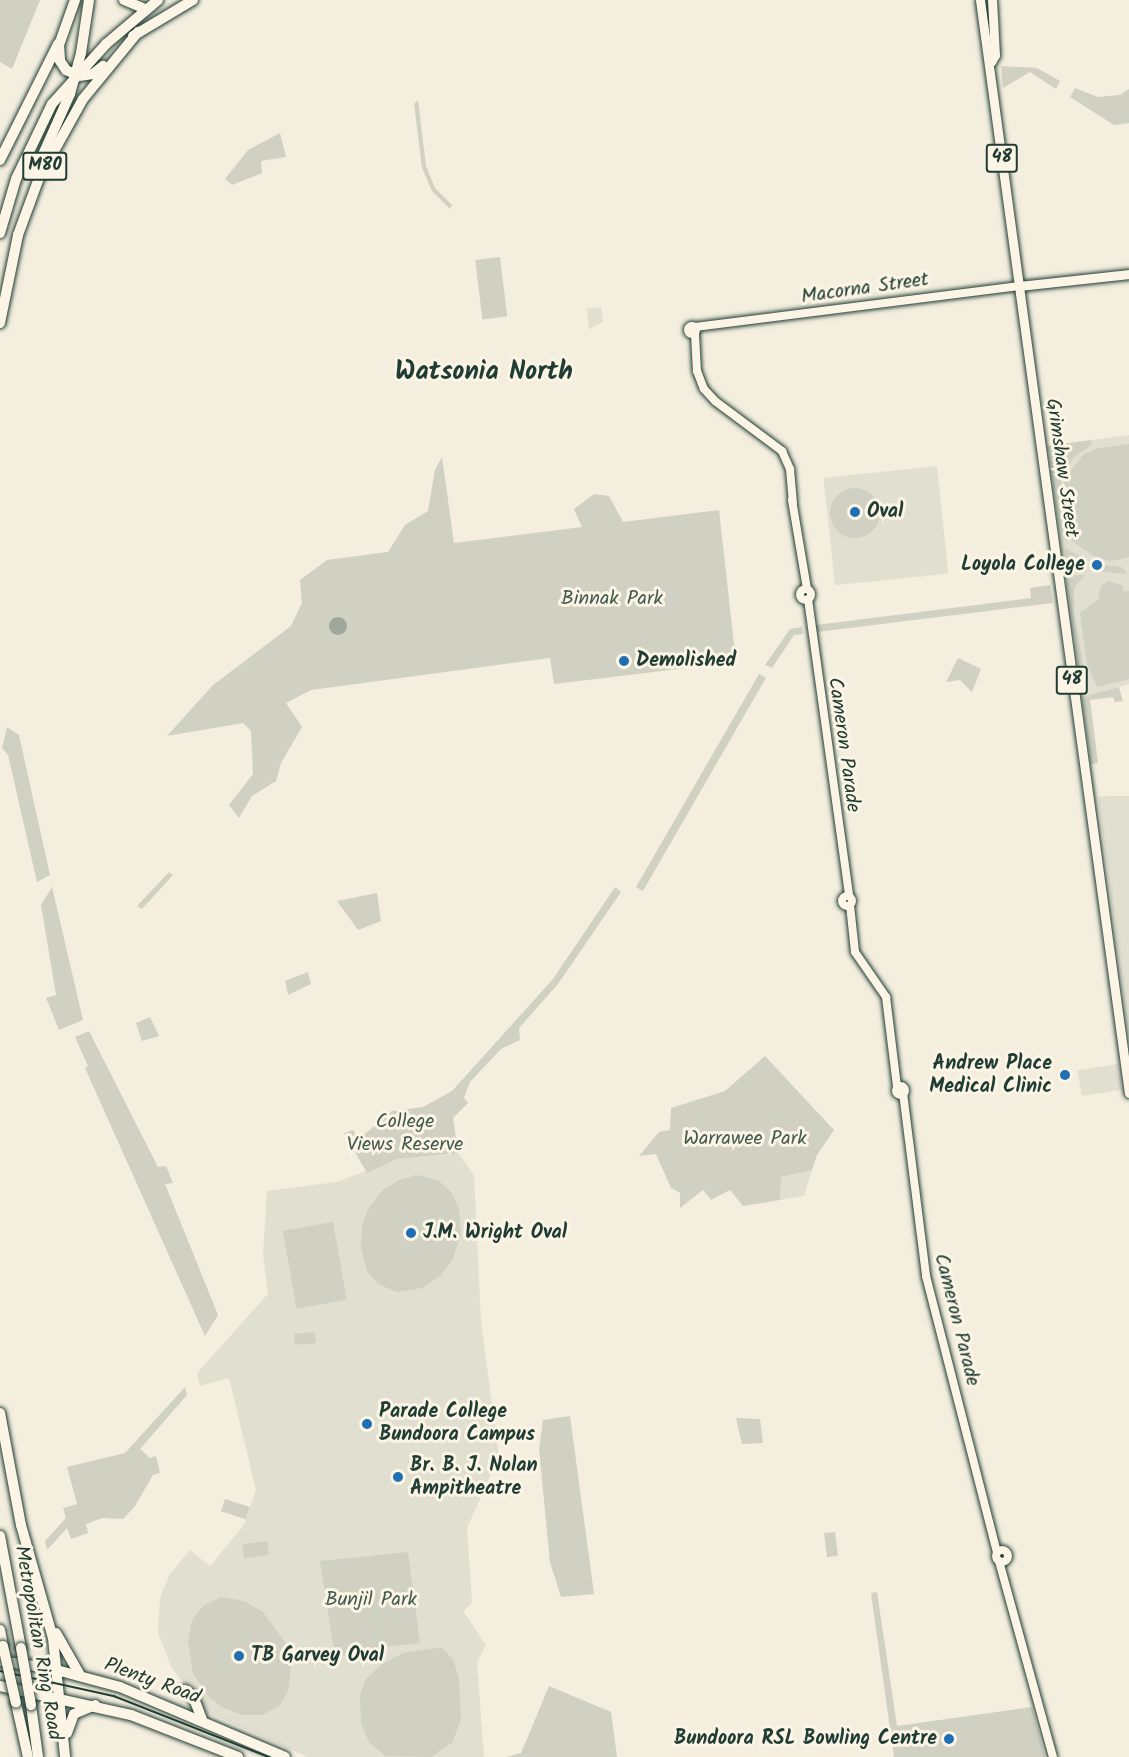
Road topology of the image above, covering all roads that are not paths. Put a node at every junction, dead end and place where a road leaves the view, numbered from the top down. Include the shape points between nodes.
1 (75, 0) edge
2 (89, 0) edge
3 (124, 0) edge
4 (158, 0) edge
5 (193, 0) edge
6 (980, 0) edge
7 (992, 0) edge
8 (146, 9) junction
9 (138, 32) junction
10 (61, 39) junction
11 (990, 43) junction
12 (75, 75) junction
13 (0, 160) edge
14 (0, 233) edge
15 (1129, 274) edge
16 (1019, 286) junction
17 (0, 307) edge
18 (0, 323) edge
19 (804, 590) joint
20 (1129, 1093) edge
21 (0, 1413) edge
22 (0, 1536) edge
23 (34, 1574) junction
24 (0, 1630) edge
25 (0, 1661) edge
26 (57, 1666) junction
27 (80, 1675) junction
28 (0, 1686) edge
29 (60, 1700) junction
30 (164, 1703) junction
31 (95, 1705) junction
32 (202, 1720) junction
33 (28, 1757) edge
34 (38, 1757) edge
35 (66, 1757) edge
36 (238, 1757) edge
37 (285, 1757) edge
38 (1053, 1757) edge

1 - 10 highway
2 - 12 highway
3 - 8 highway
4 - 8 highway
5 - 9 highway
6 - 11 main road, Grimshaw Street / 48
7 - 11 main road, Grimshaw Street / 48
8 - 12 highway, M80
9 - 12 highway via 95,73
9 - 18 highway, M80 via 83,99 39,178 18,235
10 - 12 highway via 60,61
10 - 13 highway
11 - 16 main road, Grimshaw Street / 48
12 - 14 highway, M80 via 41,122 16,179
12 - 17 highway via 65,108 16,220
15 - 16 main road
16 - 19 street, Macorna Street via 694,332 700,380 711,398 771,440 789,464
16 - 20 main road, Grimshaw Street / 48
19 - 38 street, Cameron Parade via 857,956 886,997 926,1276 994,1536 1000,1551 1007,1555 1002,1561 1006,1579
21 - 23 highway via 10,1477
22 - 34 highway, Metropolitan Ring Road, bridge
23 - 26 highway
23 - 27 highway
24 - 33 highway, Metropolitan Ring Road, bridge
25 - 26 highway, Plenty Road
26 - 27 highway, Plenty Road
26 - 29 highway
27 - 30 highway, Plenty Road
28 - 29 highway, Plenty Road
29 - 31 highway, Plenty Road
29 - 35 highway
30 - 32 highway, Plenty Road
30 - 32 highway via 179,1699 182,1689 193,1696
31 - 35 highway via 74,1713 68,1724
31 - 36 highway, Plenty Road via 154,1723
32 - 37 highway, Plenty Road

